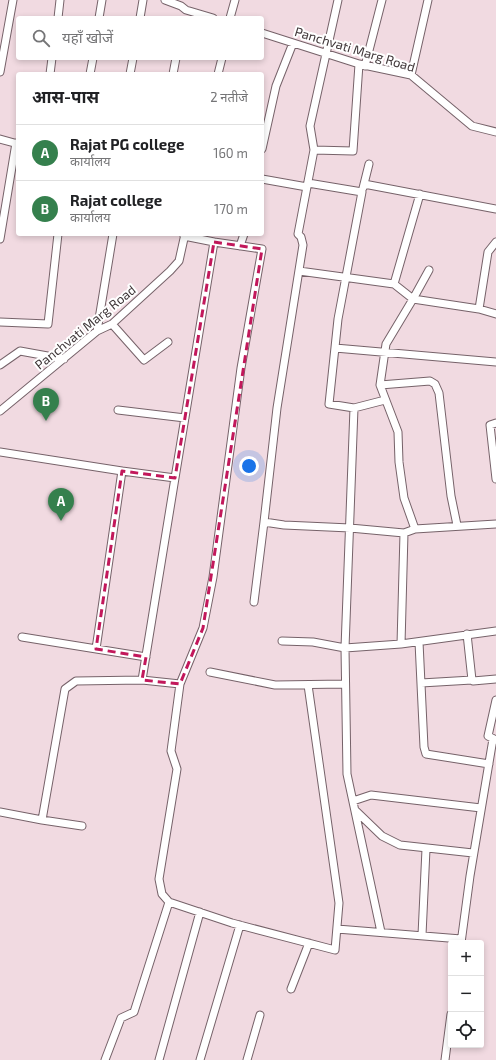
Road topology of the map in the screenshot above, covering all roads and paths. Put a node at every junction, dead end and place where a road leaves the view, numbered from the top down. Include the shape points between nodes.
1 (13, 0) edge
2 (60, 0) edge
3 (102, 0) edge
4 (143, 0) edge
5 (165, 0) edge
6 (235, 0) edge
7 (338, 0) edge
8 (382, 0) edge
9 (428, 0) edge
10 (183, 5) edge
11 (58, 16) edge
12 (99, 16) edge
13 (140, 16) edge
14 (184, 16) edge
15 (208, 16) edge
16 (231, 16) edge
17 (264, 34) edge
18 (293, 43) junction
19 (325, 54) junction
20 (52, 60) edge
21 (93, 60) edge
22 (133, 60) edge
23 (176, 60) edge
24 (222, 60) edge
25 (362, 65) junction
26 (0, 72) edge
27 (50, 72) edge
28 (90, 72) edge
29 (130, 72) edge
30 (173, 72) edge
31 (218, 72) edge
32 (411, 75) junction
33 (496, 132) edge
34 (0, 139) edge
35 (264, 140) edge
36 (16, 143) edge
37 (16, 147) edge
38 (314, 150) junction
39 (369, 164) dead end
40 (264, 179) edge
41 (364, 184) junction
42 (307, 185) junction
43 (362, 192) junction
44 (420, 194) junction
45 (3, 205) edge
46 (496, 209) edge
47 (58, 236) edge
48 (113, 236) edge
49 (184, 236) edge
50 (188, 236) edge
51 (243, 236) edge
52 (0, 239) edge
53 (214, 242) junction
54 (496, 242) edge
55 (240, 246) junction
56 (429, 270) dead end
57 (299, 271) junction
58 (345, 278) junction
59 (394, 284) junction
60 (413, 299) junction
61 (479, 309) junction
62 (496, 314) edge
63 (0, 322) edge
64 (112, 324) junction
65 (98, 331) junction
66 (168, 342) dead end
67 (335, 348) junction
68 (385, 352) junction
69 (64, 359) junction
70 (496, 362) edge
71 (0, 365) edge
72 (380, 385) junction
73 (385, 400) junction
74 (354, 408) junction
75 (118, 410) dead end
76 (0, 411) edge
77 (185, 418) junction
78 (496, 423) edge
79 (0, 452) edge
80 (122, 471) junction
81 (175, 478) junction
82 (496, 479) edge
83 (264, 522) junction
84 (496, 524) edge
85 (457, 525) junction
86 (350, 528) junction
87 (415, 529) junction
88 (404, 533) junction
89 (254, 602) dead end
90 (496, 631) edge
91 (467, 634) junction
92 (22, 637) dead end
93 (282, 641) dead end
94 (420, 642) junction
95 (401, 644) junction
96 (345, 648) junction
97 (96, 649) junction
98 (146, 657) junction
99 (210, 672) dead end
100 (496, 679) edge
101 (142, 680) junction
102 (472, 680) junction
103 (421, 683) junction
104 (180, 684) junction
105 (345, 684) junction
106 (308, 685) junction
107 (496, 700) edge
108 (494, 740) edge
109 (489, 764) junction
110 (353, 800) junction
111 (481, 808) junction
112 (355, 810) junction
113 (0, 812) edge
114 (42, 820) junction
115 (82, 826) dead end
116 (426, 849) junction
117 (474, 853) junction
118 (169, 902) junction
119 (200, 912) junction
120 (240, 925) junction
121 (337, 929) junction
122 (381, 932) junction
123 (422, 936) junction
124 (453, 940) edge
125 (461, 940) edge
126 (309, 943) junction
127 (291, 989) dead end
128 (260, 1015) dead end
129 (448, 1037) edge
130 (105, 1060) edge
131 (159, 1060) edge
132 (200, 1060) edge
133 (247, 1060) edge
134 (445, 1060) edge

1 - 26 street
2 - 11 street
3 - 12 street
4 - 13 street
5 - 10 street
6 - 16 street
7 - 19 street
8 - 25 street
9 - 32 street
10 - 14 street
10 - 15 street
17 - 18 street, Panchvati Marg Road
18 - 19 street, Panchvati Marg Road
18 - 35 street via 276,86
19 - 25 street, Panchvati Marg Road
19 - 38 street via 310,126
20 - 27 street
21 - 28 street
22 - 29 street
23 - 30 street
24 - 31 street
25 - 32 street, Panchvati Marg Road
25 - 38 street via 353,151
32 - 33 street, Panchvati Marg Road via 472,126
34 - 36 street
37 - 45 street
38 - 42 street
39 - 41 street
40 - 42 street
41 - 43 street
41 - 44 street
42 - 43 street
42 - 57 street via 298,234 303,245
43 - 58 street
44 - 46 street
44 - 59 street
45 - 52 street
47 - 63 street via 48,324
48 - 65 street
49 - 64 street, Panchvati Marg Road via 179,261
50 - 53 street
51 - 55 street
53 - 55 street
53 - 77 street
54 - 61 street via 488,252
55 - 104 street via 262,249 241,368 213,577 203,628
56 - 60 street
57 - 58 street
57 - 83 street via 277,408
58 - 59 street
58 - 67 street
59 - 60 street
60 - 61 street
60 - 68 street via 386,344
61 - 62 street
64 - 65 street, Panchvati Marg Road
64 - 66 street via 144,360
65 - 69 street, Panchvati Marg Road
67 - 68 street
67 - 74 street via 329,404
68 - 70 street
68 - 72 street
69 - 71 street via 20,351
69 - 76 street, Panchvati Marg Road
72 - 73 street
72 - 85 street via 430,381 436,384
73 - 74 street
73 - 87 street via 398,432 404,498
74 - 86 street
75 - 77 street
77 - 81 street
78 - 82 street via 490,425
79 - 80 street
80 - 81 street
80 - 97 street
81 - 98 street
83 - 86 street
83 - 89 street
84 - 85 street
85 - 87 street
86 - 88 street
86 - 96 street
87 - 88 street
88 - 95 street
90 - 91 street
91 - 94 street
91 - 102 street
92 - 97 street
93 - 96 street via 313,642
94 - 95 street
94 - 103 street
95 - 96 street
96 - 105 street
97 - 98 street
98 - 101 street
99 - 106 street via 275,685
100 - 102 street
101 - 104 street
101 - 114 street via 76,681 65,689
102 - 103 street
103 - 109 street via 426,754
104 - 118 street via 170,751 177,769 160,879 162,894
105 - 106 street
105 - 110 street via 347,774
106 - 121 street via 340,903
107 - 108 street via 488,736
108 - 109 street
109 - 111 street
110 - 111 street via 371,795
110 - 112 street
111 - 117 street
112 - 116 street via 382,836 400,845
112 - 122 street
113 - 114 street
114 - 115 street
116 - 117 street
116 - 123 street
117 - 125 street
118 - 119 street
118 - 130 street via 134,1012 121,1018
119 - 120 street
119 - 131 street
120 - 126 street
120 - 132 street
121 - 122 street
121 - 126 street via 335,950
122 - 123 street
123 - 124 street
126 - 127 street
128 - 133 street
129 - 134 street

